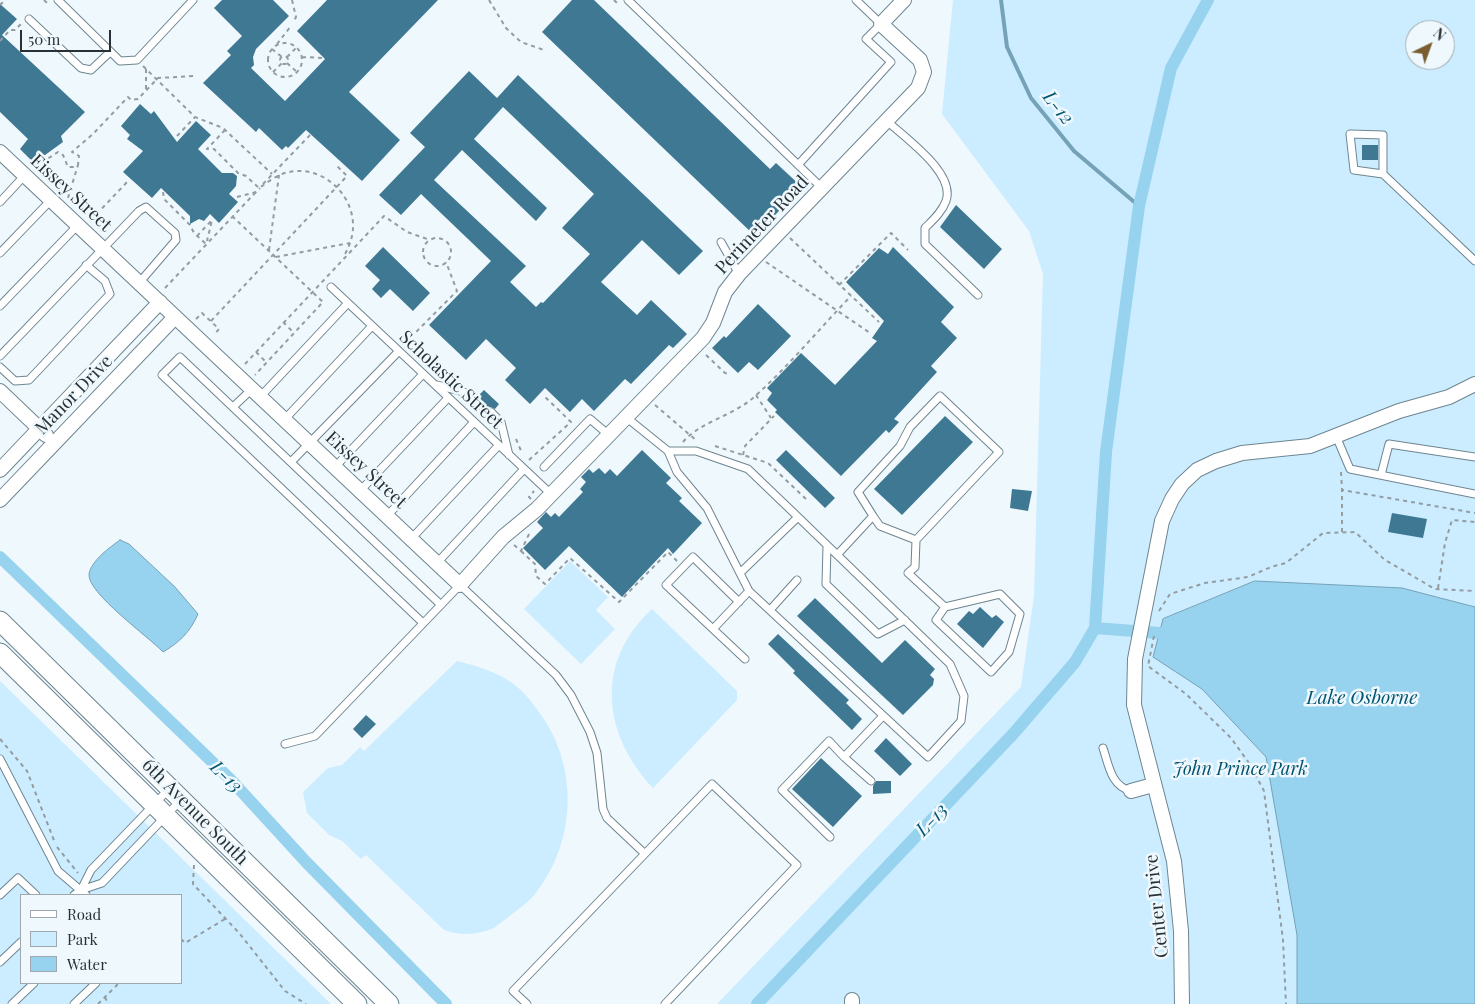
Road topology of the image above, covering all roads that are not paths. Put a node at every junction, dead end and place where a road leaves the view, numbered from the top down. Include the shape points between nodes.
1 (58, 0) edge
2 (194, 0) edge
3 (628, 0) edge
4 (857, 0) edge
5 (904, 0) edge
6 (26, 21) road end
7 (881, 24) junction
8 (110, 52) junction
9 (887, 121) junction
10 (0, 152) edge
11 (798, 165) junction
12 (29, 172) junction
13 (1383, 174) junction
14 (822, 188) junction
15 (51, 200) junction
16 (0, 202) edge
17 (80, 227) junction
18 (721, 242) dead end
19 (102, 248) junction
20 (0, 253) edge
21 (1475, 262) edge
22 (86, 265) junction
23 (739, 274) junction
24 (139, 282) junction
25 (331, 287) dead end
26 (978, 295) dead end
27 (161, 296) junction
28 (348, 303) junction
29 (0, 306) edge
30 (175, 316) junction
31 (372, 326) junction
32 (399, 351) junction
33 (0, 356) edge
34 (0, 367) edge
35 (424, 374) junction
36 (434, 384) junction
37 (1475, 384) edge
38 (255, 388) junction
39 (0, 391) edge
40 (448, 398) junction
41 (476, 398) dead end
42 (233, 407) junction
43 (491, 412) dead end
44 (627, 418) junction
45 (284, 420) junction
46 (474, 422) junction
47 (40, 429) junction
48 (609, 436) junction
49 (1336, 436) junction
50 (54, 443) junction
51 (310, 444) junction
52 (498, 445) junction
53 (672, 451) junction
54 (509, 455) junction
55 (1475, 457) edge
56 (291, 462) junction
57 (335, 467) junction
58 (544, 467) dead end
59 (524, 469) junction
60 (0, 470) edge
61 (1381, 475) junction
62 (360, 491) junction
63 (551, 494) junction
64 (1475, 494) edge
65 (0, 500) edge
66 (387, 516) junction
67 (872, 516) junction
68 (798, 517) junction
69 (411, 539) junction
70 (916, 540) junction
71 (827, 546) junction
72 (837, 555) junction
73 (436, 563) junction
74 (740, 573) junction
75 (797, 580) dead end
76 (460, 585) junction
77 (750, 591) junction
78 (739, 602) junction
79 (441, 605) junction
80 (945, 607) junction
81 (770, 610) junction
82 (905, 620) junction
83 (0, 621) edge
84 (423, 623) junction
85 (713, 629) junction
86 (0, 653) edge
87 (745, 659) dead end
88 (883, 716) junction
89 (284, 744) dead end
90 (1104, 748) dead end
91 (844, 757) junction
92 (0, 759) edge
93 (871, 781) dead end
94 (1153, 785) junction
95 (1131, 791) joint
96 (176, 794) junction
97 (160, 810) junction
98 (830, 837) dead end
99 (644, 853) junction
100 (84, 892) edge
101 (35, 894) edge
102 (0, 895) edge
103 (20, 943) edge
104 (0, 960) edge
105 (33, 984) edge
106 (95, 984) edge
107 (12, 1004) edge
108 (74, 1004) edge
109 (357, 1004) edge
110 (389, 1004) edge
111 (527, 1004) edge
112 (665, 1004) edge
113 (1182, 1004) edge

1 - 8 lane
2 - 8 lane via 137,60 120,60
3 - 11 lane
4 - 7 lane
5 - 7 street
6 - 8 lane via 81,68 91,70
7 - 9 street, Perimeter Road via 920,60 924,72 918,88
7 - 11 lane via 866,39 891,62
9 - 14 street, Perimeter Road
9 - 26 lane via 943,176 948,188 947,200 925,228 926,244
10 - 12 street, Eissey Street
11 - 14 lane
12 - 15 street, Eissey Street
12 - 16 lane
13 - 13 lane via 1354,170 1350,134 1383,135
13 - 21 lane
14 - 23 street, Perimeter Road
15 - 17 street, Eissey Street
15 - 20 lane
17 - 19 street, Eissey Street
17 - 29 lane
18 - 23 lane
19 - 22 lane
19 - 24 street, Eissey Street
19 - 24 lane via 139,211 146,207 150,209 175,233 176,240
22 - 33 lane
22 - 34 lane via 105,281 110,294 29,380 15,381
23 - 44 street, Perimeter Road via 725,292 704,338
24 - 27 street, Eissey Street
25 - 28 lane, Scholastic Street
27 - 30 street, Eissey Street
27 - 47 street, Manor Drive
28 - 31 lane, Scholastic Street
28 - 38 lane
30 - 38 street, Eissey Street
30 - 50 street, Manor Drive
31 - 32 lane, Scholastic Street
31 - 45 lane
32 - 35 lane, Scholastic Street
32 - 51 lane
35 - 36 lane, Scholastic Street
35 - 57 lane
36 - 40 lane, Scholastic Street
36 - 41 lane via 472,394
37 - 49 street, Center Drive via 1449,397 1399,411
38 - 42 lane
38 - 45 street, Eissey Street
39 - 47 street
40 - 46 lane, Scholastic Street
40 - 62 lane
42 - 56 lane
42 - 84 lane via 180,357 162,376
43 - 54 lane via 501,422
44 - 48 street, Perimeter Road
44 - 53 lane
45 - 51 street, Eissey Street
46 - 52 lane, Scholastic Street
46 - 66 lane
47 - 50 street
47 - 60 street, Manor Drive
48 - 58 lane via 590,419
48 - 63 street, Perimeter Road
49 - 61 lane via 1350,469
49 - 94 street, Center Drive via 1310,446 1242,453 1197,470 1172,498 1162,521 1135,658 1134,705
50 - 65 street, Manor Drive
51 - 56 lane
51 - 57 street, Eissey Street
52 - 54 lane, Scholastic Street
52 - 69 lane
53 - 68 lane via 696,451 748,469
53 - 74 lane via 677,472 707,508
54 - 59 lane, Scholastic Street
55 - 61 lane via 1389,444
56 - 79 lane
57 - 62 street, Eissey Street
59 - 63 lane, Scholastic Street
59 - 73 lane
61 - 64 lane
62 - 66 street, Eissey Street
63 - 76 street, Perimeter Road via 503,537
66 - 69 street, Eissey Street
67 - 70 lane via 880,526
67 - 70 lane via 858,492 900,446 910,427 940,396 998,452
67 - 72 lane
68 - 71 lane
68 - 74 lane
69 - 73 street, Eissey Street
70 - 80 lane via 915,567 908,573
71 - 72 lane
71 - 82 lane via 826,584 878,634
72 - 82 lane
73 - 76 street, Eissey Street
74 - 77 lane
75 - 81 lane
76 - 79 lane
76 - 99 lane, Eissey Street via 556,675 571,695 590,732 607,818
77 - 78 lane
77 - 81 lane
78 - 85 lane
78 - 85 lane via 693,557 683,567 666,585
79 - 84 lane
80 - 80 lane via 1000,594 1020,614 1009,652 991,672 936,620
81 - 88 lane
82 - 88 lane via 950,664 964,696 961,721 928,757
83 - 96 street, 6th Avenue South
84 - 89 lane via 315,736
85 - 87 lane
86 - 97 street, 6th Avenue South
88 - 91 lane
90 - 95 lane via 1113,779 1123,789
91 - 93 lane
91 - 98 lane via 830,741 782,790
92 - 100 lane via 58,870
94 - 95 street
94 - 113 street, Center Drive via 1174,860 1181,931
96 - 97 lane
96 - 97 lane
96 - 110 street, 6th Avenue South
97 - 100 lane via 102,883
97 - 100 lane via 91,870
97 - 109 street, 6th Avenue South
99 - 111 lane via 513,991
99 - 112 lane via 712,784 797,866
101 - 102 lane via 18,878
103 - 104 lane
105 - 107 lane
106 - 108 lane

